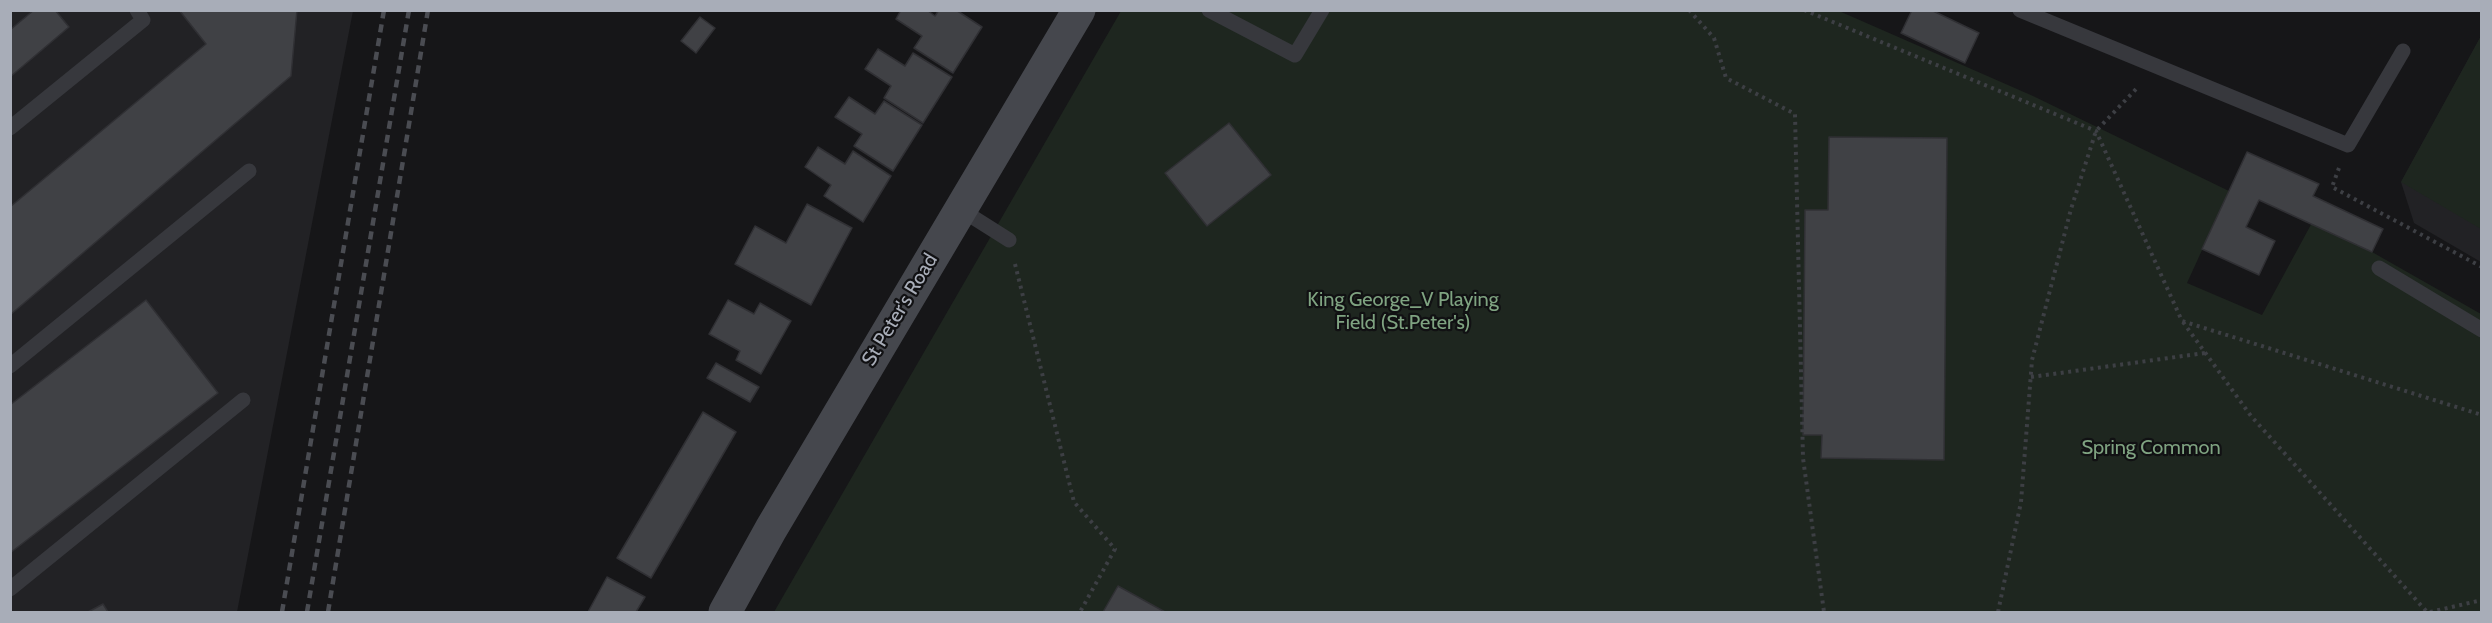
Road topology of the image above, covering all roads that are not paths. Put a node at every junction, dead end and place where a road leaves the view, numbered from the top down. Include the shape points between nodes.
1 (136, 10) edge
2 (1079, 10) edge
3 (1209, 10) edge
4 (1322, 10) edge
5 (2020, 10) edge
6 (2403, 51) dead end
7 (10, 128) edge
8 (249, 171) dead end
9 (960, 209) junction
10 (1009, 240) road end
11 (2379, 268) dead end
12 (2481, 330) edge
13 (10, 366) edge
14 (243, 400) dead end
15 (10, 589) edge
16 (725, 612) edge

1 - 7 lane via 143,20
2 - 9 street, St Peter's Road
3 - 4 lane via 1294,55
5 - 6 lane via 2348,145
8 - 13 lane
9 - 10 lane
9 - 16 street, St Peter's Road
11 - 12 lane
14 - 15 lane

